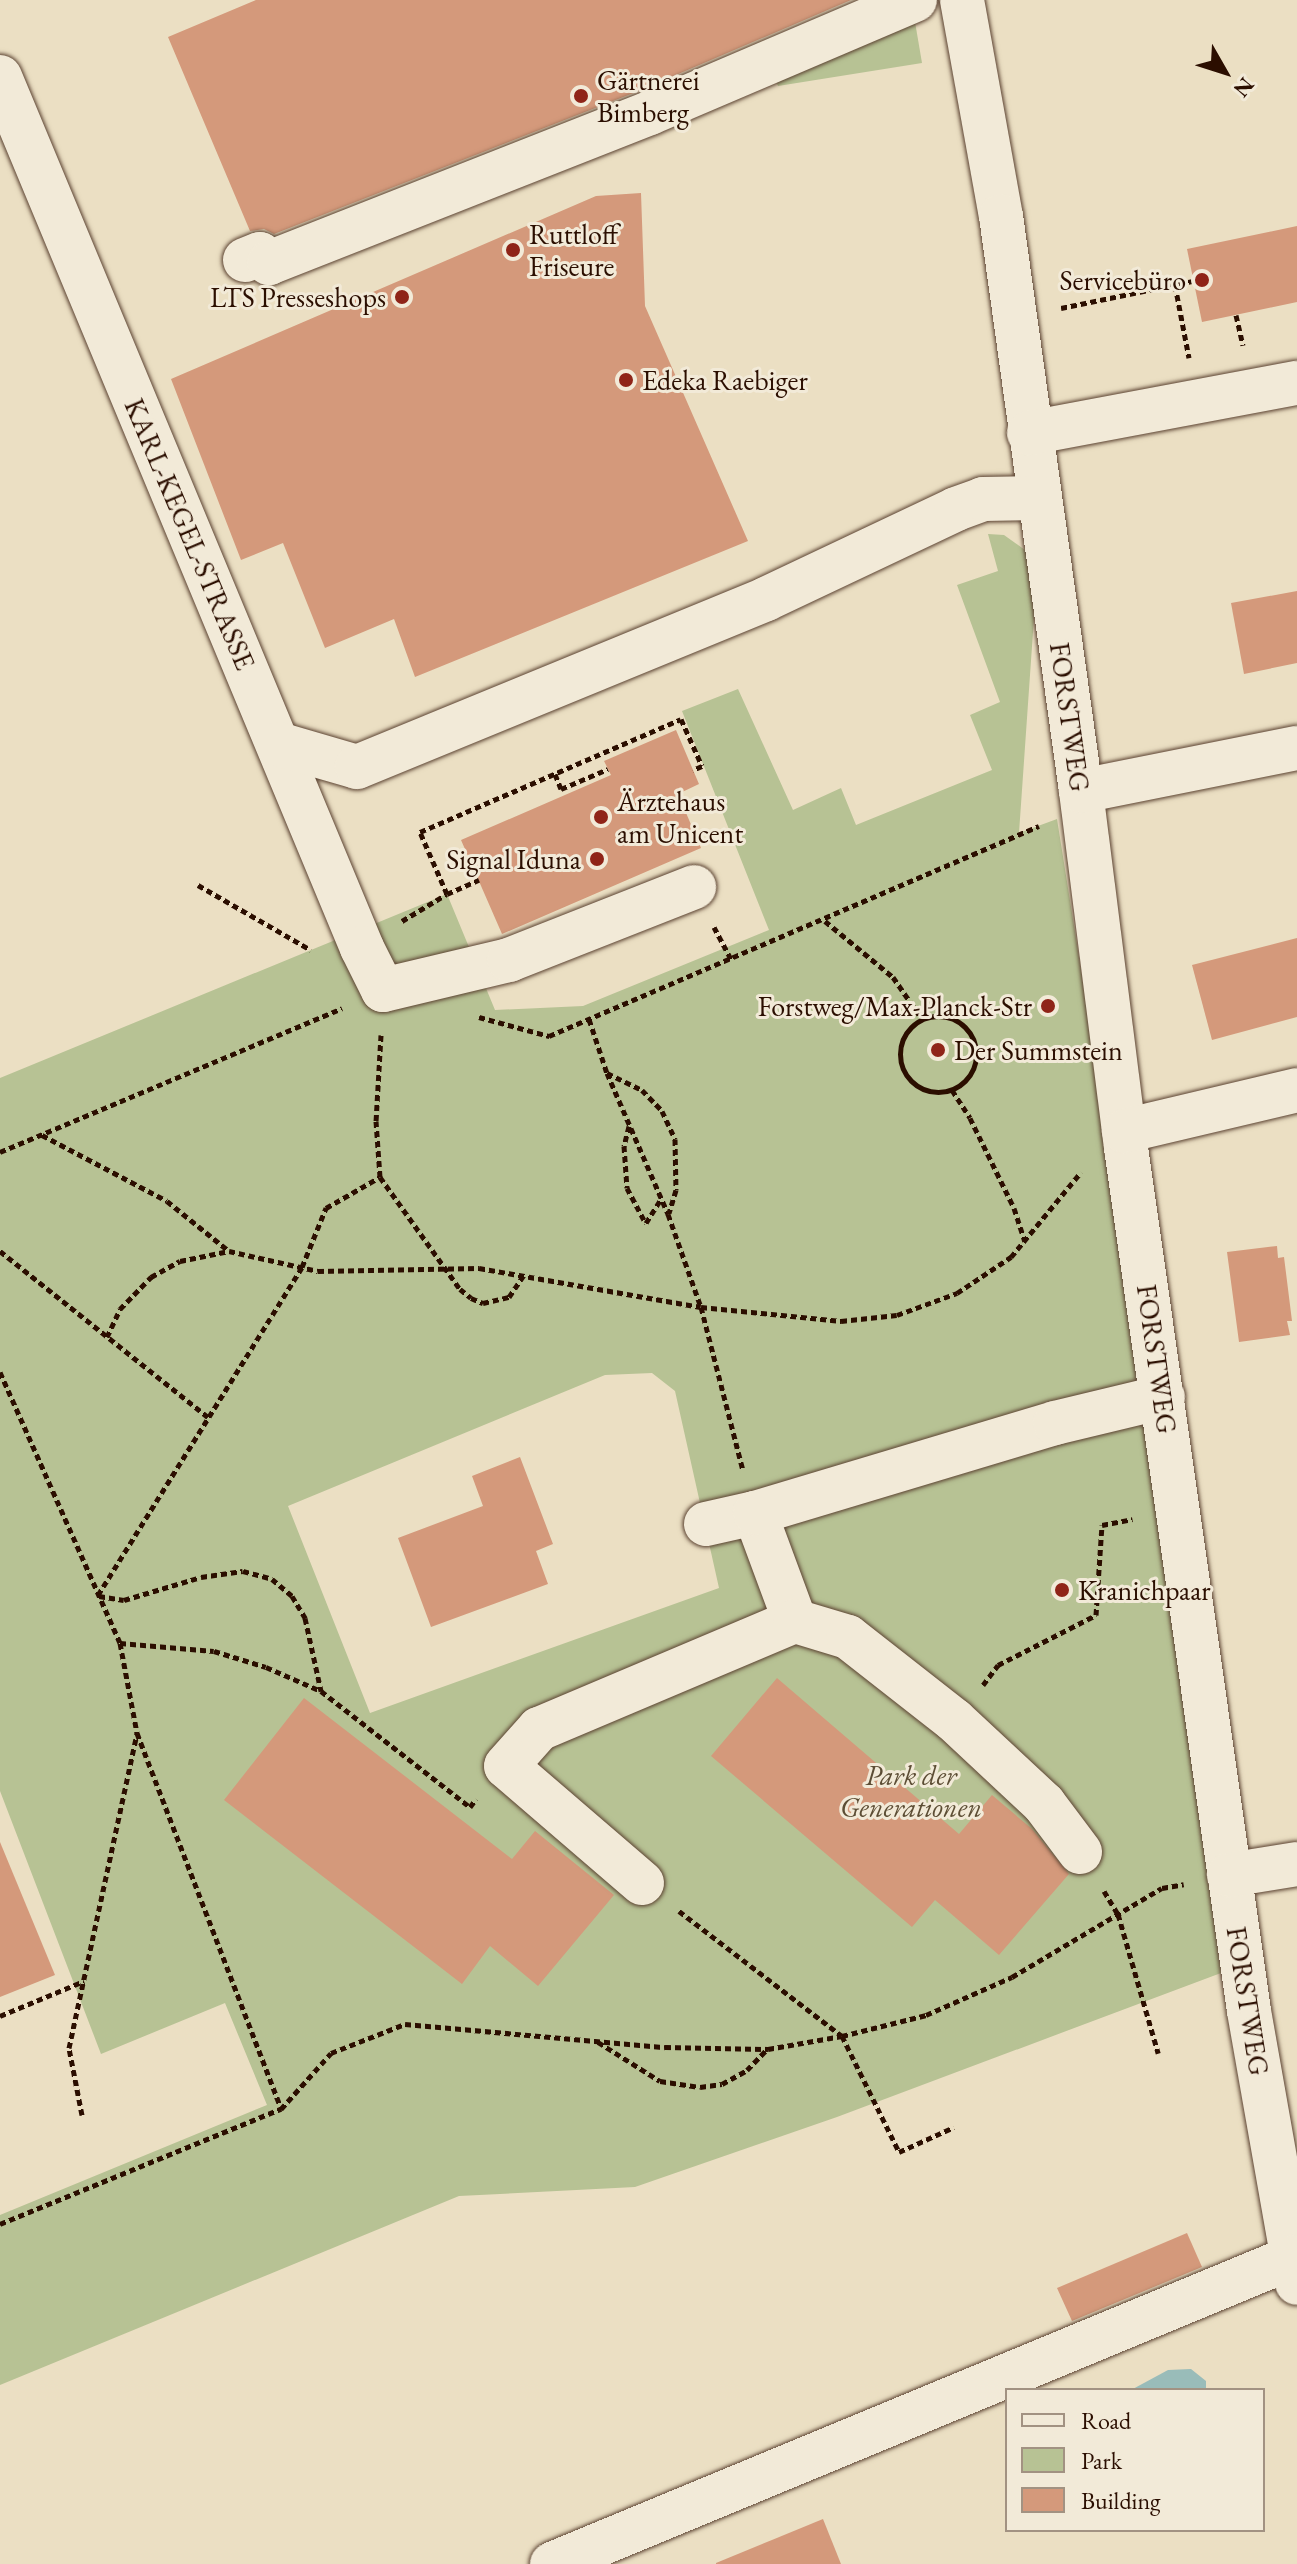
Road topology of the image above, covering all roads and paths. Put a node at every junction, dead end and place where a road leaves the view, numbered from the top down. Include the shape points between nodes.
1 (915, 0) edge
2 (962, 0) edge
3 (0, 77) edge
4 (245, 260) dead end
5 (1193, 281) dead end
6 (1174, 285) junction
7 (1014, 318) junction
8 (1183, 327) dead end
9 (1297, 383) edge
10 (1029, 433) junction
11 (1039, 498) junction
12 (278, 744) junction
13 (1297, 748) edge
14 (608, 769) dead end
15 (693, 770) dead end
16 (555, 774) junction
17 (1082, 800) junction
18 (479, 880) dead end
19 (198, 885) dead end
20 (694, 887) dead end
21 (447, 894) junction
22 (825, 920) junction
23 (398, 924) dead end
24 (319, 955) dead end
25 (383, 990) junction
26 (474, 1016) dead end
27 (589, 1019) junction
28 (922, 1019) junction
29 (607, 1073) junction
30 (952, 1090) junction
31 (1297, 1090) edge
32 (630, 1125) junction
33 (42, 1135) junction
34 (1125, 1140) junction
35 (0, 1152) edge
36 (380, 1177) junction
37 (662, 1199) junction
38 (668, 1214) junction
39 (1025, 1241) junction
40 (0, 1251) edge
41 (229, 1251) junction
42 (302, 1267) junction
43 (450, 1270) junction
44 (524, 1275) junction
45 (701, 1307) junction
46 (107, 1337) junction
47 (0, 1372) edge
48 (1163, 1397) junction
49 (208, 1417) junction
50 (1178, 1509) junction
51 (755, 1513) junction
52 (706, 1524) dead end
53 (98, 1596) junction
54 (795, 1621) junction
55 (120, 1643) junction
56 (321, 1691) junction
57 (954, 1720) junction
58 (137, 1733) junction
59 (506, 1766) junction
60 (1080, 1852) joint
61 (1297, 1864) edge
62 (1229, 1875) junction
63 (642, 1883) joint
64 (1118, 1914) junction
65 (84, 1981) junction
66 (0, 2016) edge
67 (842, 2036) junction
68 (594, 2040) junction
69 (768, 2049) junction
70 (1158, 2053) dead end
71 (281, 2109) junction
72 (82, 2115) dead end
73 (954, 2127) dead end
74 (0, 2224) edge
75 (1295, 2270) edge
76 (552, 2564) edge

1 - 4 street via 269,263 260,254
2 - 7 street, FORSTWEG
3 - 12 street, KARL-KEGEL-STRASSE
5 - 6 path
6 - 7 path
6 - 8 path
7 - 10 street, FORSTWEG
9 - 10 street
10 - 11 street, FORSTWEG
11 - 12 street via 983,499 956,509 766,599 357,767
11 - 17 street, FORSTWEG
12 - 25 street, KARL-KEGEL-STRASSE
13 - 17 street
14 - 16 path via 561,789
15 - 16 path via 702,766 681,719
16 - 21 path via 420,832
17 - 22 path
17 - 34 street, FORSTWEG
18 - 21 path
19 - 24 path
20 - 25 street via 509,960
21 - 23 path
22 - 27 path
22 - 28 path via 893,977
25 - 33 path
25 - 36 path via 376,1121
26 - 27 path via 549,1036
27 - 29 path
28 - 30 path via 903,1037 901,1063 906,1075 926,1091
28 - 30 path via 946,1016 973,1039 976,1063 963,1084
29 - 32 path
29 - 38 path via 642,1090 662,1111 675,1139 676,1190
30 - 39 path via 1014,1208
31 - 34 street
32 - 37 path
32 - 37 path via 624,1146 627,1188 646,1223
33 - 35 path
33 - 41 path via 167,1201
34 - 39 path via 1092,1158
34 - 48 street, FORSTWEG
36 - 42 path via 326,1208
36 - 43 path
37 - 38 path
38 - 45 path
39 - 45 path via 1011,1257 957,1293 897,1315 841,1321
40 - 46 path
41 - 42 path
41 - 46 path via 180,1261 151,1277 120,1309
42 - 43 path
42 - 49 path
43 - 44 path
43 - 44 path via 460,1289 483,1303 509,1297
44 - 45 path
45 - 51 path
46 - 49 path
47 - 53 path
48 - 50 street, FORSTWEG
48 - 51 street via 1055,1423
49 - 53 path
50 - 57 path via 1102,1525 1096,1615 998,1665
50 - 62 street, FORSTWEG
51 - 52 street
51 - 54 street
53 - 55 path
53 - 56 path via 124,1600 201,1577 243,1571 272,1579 292,1596 305,1618
54 - 57 street via 848,1637
54 - 59 street via 539,1729
55 - 56 path via 214,1651
55 - 58 path
56 - 59 path via 470,1807
57 - 60 street via 1044,1804
58 - 65 path
58 - 71 path
59 - 63 street
60 - 64 path
61 - 62 street
62 - 64 path via 1162,1888
62 - 75 street, FORSTWEG
63 - 67 path
64 - 67 path via 1012,1977 926,2015
64 - 70 path
65 - 66 path
65 - 72 path via 69,2048
67 - 69 path
67 - 73 path via 899,2152
68 - 69 path
68 - 69 path via 675,2086 722,2084
68 - 71 path via 405,2024 331,2053
71 - 74 path
75 - 76 street

